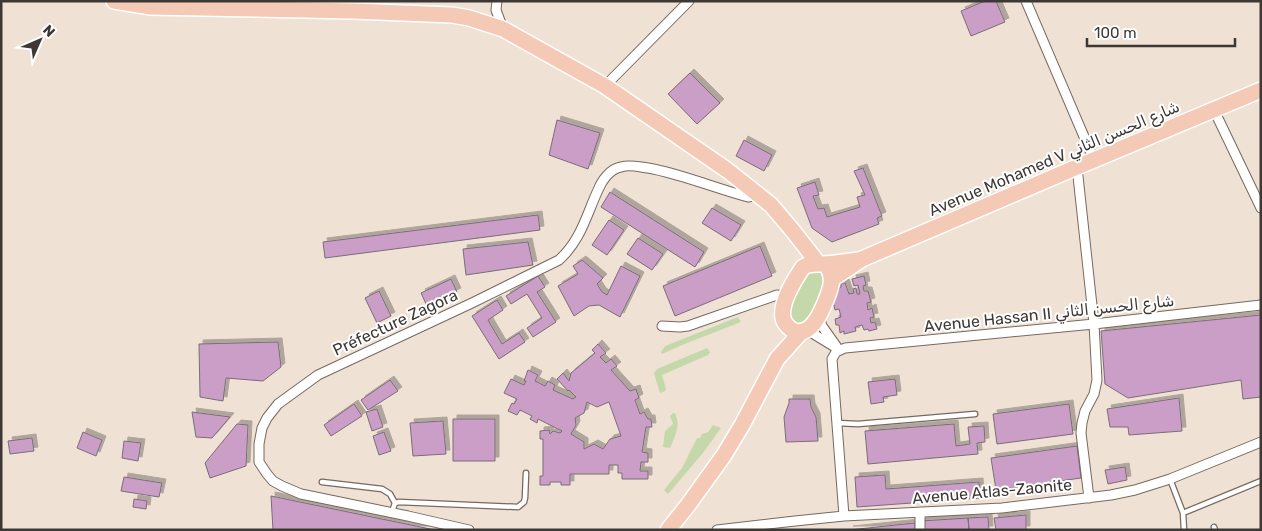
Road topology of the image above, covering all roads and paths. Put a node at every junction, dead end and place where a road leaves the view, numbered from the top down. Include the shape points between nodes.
1 (114, 1) edge
2 (497, 1) edge
3 (690, 1) edge
4 (1026, 1) edge
5 (503, 29) junction
6 (605, 86) junction
7 (1261, 90) edge
8 (1214, 110) junction
9 (1094, 160) junction
10 (1077, 167) junction
11 (757, 193) junction
12 (1261, 208) edge
13 (784, 220) junction
14 (862, 260) junction
15 (820, 264) junction
16 (803, 267) junction
17 (832, 279) junction
18 (787, 297) junction
19 (1261, 305) edge
20 (819, 316) junction
21 (784, 320) junction
22 (1094, 324) junction
23 (662, 326) dead end
24 (804, 330) junction
25 (839, 350) junction
26 (776, 359) junction
27 (975, 414) dead end
28 (837, 424) junction
29 (1261, 442) edge
30 (526, 473) dead end
31 (1170, 479) junction
32 (322, 482) dead end
33 (1261, 482) edge
34 (1089, 498) junction
35 (395, 503) junction
36 (392, 512) junction
37 (920, 512) junction
38 (1183, 513) junction
39 (844, 516) junction
40 (469, 530) edge
41 (668, 530) edge
42 (717, 530) edge
43 (920, 530) edge
44 (1184, 530) edge

1 - 5 main road via 151,7 452,15
2 - 5 street via 496,10
3 - 6 street
4 - 9 street
5 - 6 main road
6 - 11 main road
7 - 8 main road, Avenue Mohamed V شارع الحسن الثاني
8 - 9 main road, Avenue Mohamed V شارع الحسن الثاني
8 - 12 street
9 - 10 main road, Avenue Mohamed V شارع الحسن الثاني
10 - 14 main road, Avenue Mohamed V شارع الحسن الثاني
10 - 22 street
11 - 13 main road
11 - 36 street, Préfecture Zagora via 748,197 674,173 635,166 616,168 599,188 576,241 559,260 318,375 278,404 264,423 259,444 259,462 273,481 301,494
13 - 15 main road
13 - 16 main road
14 - 15 main road
14 - 17 main road
15 - 16 main road
15 - 17 main road via 830,271
16 - 18 main road
17 - 20 main road
18 - 21 main road
18 - 23 street via 777,296 688,326
19 - 22 street, Avenue Hassan II شارع الحسن الثاني
20 - 24 main road via 812,326
20 - 25 street
21 - 24 main road via 792,330
21 - 26 main road
22 - 25 street, Avenue Hassan II شارع الحسن الثاني
22 - 34 street via 1097,380 1081,433
24 - 25 street
24 - 26 main road
25 - 28 street via 832,359
26 - 41 main road via 724,455
27 - 28 lane
28 - 39 street
29 - 31 street, Avenue Atlas-Zaonite
30 - 35 lane via 525,498 518,507
31 - 34 street, Avenue Atlas-Zaonite via 1136,490
31 - 38 lane
32 - 35 lane via 382,488
33 - 38 lane
34 - 37 street, Avenue Atlas-Zaonite via 1002,508
35 - 36 lane
36 - 40 street, Préfecture Zagora
37 - 39 street, Avenue Atlas-Zaonite
37 - 43 street
38 - 44 lane
39 - 42 street, Avenue Atlas-Zaonite

